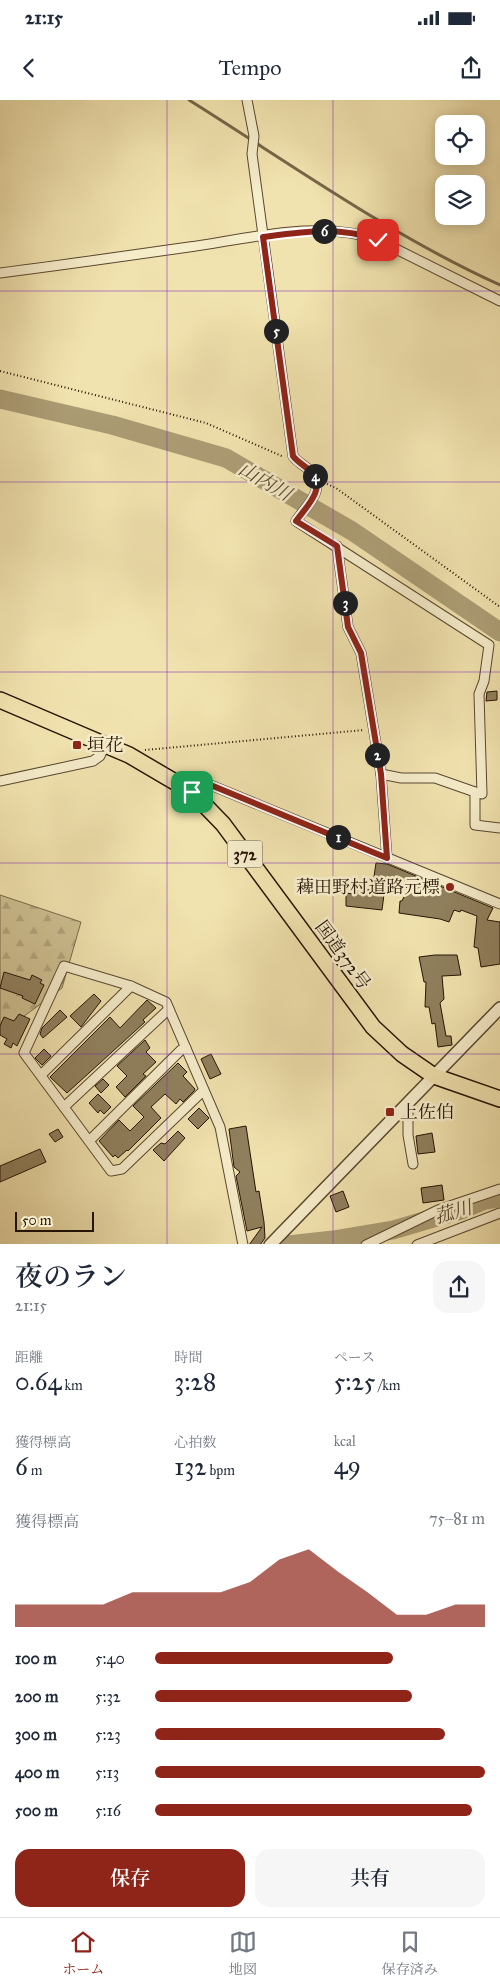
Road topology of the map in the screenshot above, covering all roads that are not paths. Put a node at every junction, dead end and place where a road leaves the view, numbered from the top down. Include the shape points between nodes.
1 (247, 100) edge
2 (263, 237) junction
3 (0, 274) edge
4 (500, 301) edge
5 (337, 546) junction
6 (0, 700) edge
7 (105, 745) junction
8 (381, 774) junction
9 (0, 782) edge
10 (192, 792) junction
11 (475, 792) junction
12 (500, 828) edge
13 (387, 858) junction
14 (500, 904) edge
15 (131, 986) junction
16 (500, 1008) edge
17 (169, 1009) junction
18 (186, 1048) junction
19 (41, 1075) junction
20 (434, 1076) junction
21 (204, 1090) junction
22 (500, 1099) edge
23 (408, 1103) junction
24 (64, 1107) junction
25 (89, 1141) junction
26 (414, 1164) dead end
27 (500, 1189) edge
28 (500, 1213) edge
29 (244, 1244) edge
30 (270, 1244) edge
31 (366, 1244) edge
32 (417, 1244) edge

1 - 2 street via 254,136 252,154
2 - 3 street
2 - 4 street via 341,230 361,234
2 - 5 street via 293,456 317,480 317,492 296,521
5 - 8 street via 348,627 361,653
5 - 11 street via 489,645 479,694 482,794
6 - 7 highway, 国道372号 / 372
7 - 9 street via 100,756 93,761
7 - 10 highway, 国道372号 / 372 via 161,772
8 - 11 street via 434,778
8 - 13 street
10 - 13 street via 213,786
10 - 20 highway, 国道372号 / 372 via 223,824 373,1027 402,1054
11 - 12 street via 475,825
13 - 14 street
15 - 17 street via 166,1002
15 - 19 street
15 - 19 street via 64,966 24,1053
16 - 20 street
17 - 18 street
17 - 24 street
18 - 21 street
18 - 25 street
19 - 24 street
20 - 22 highway, 国道372号 / 372
20 - 23 street
21 - 25 street via 122,1170 111,1171
21 - 29 street via 220,1127
23 - 26 street via 408,1135
23 - 30 street
24 - 25 street
27 - 31 street via 438,1210
28 - 32 street

